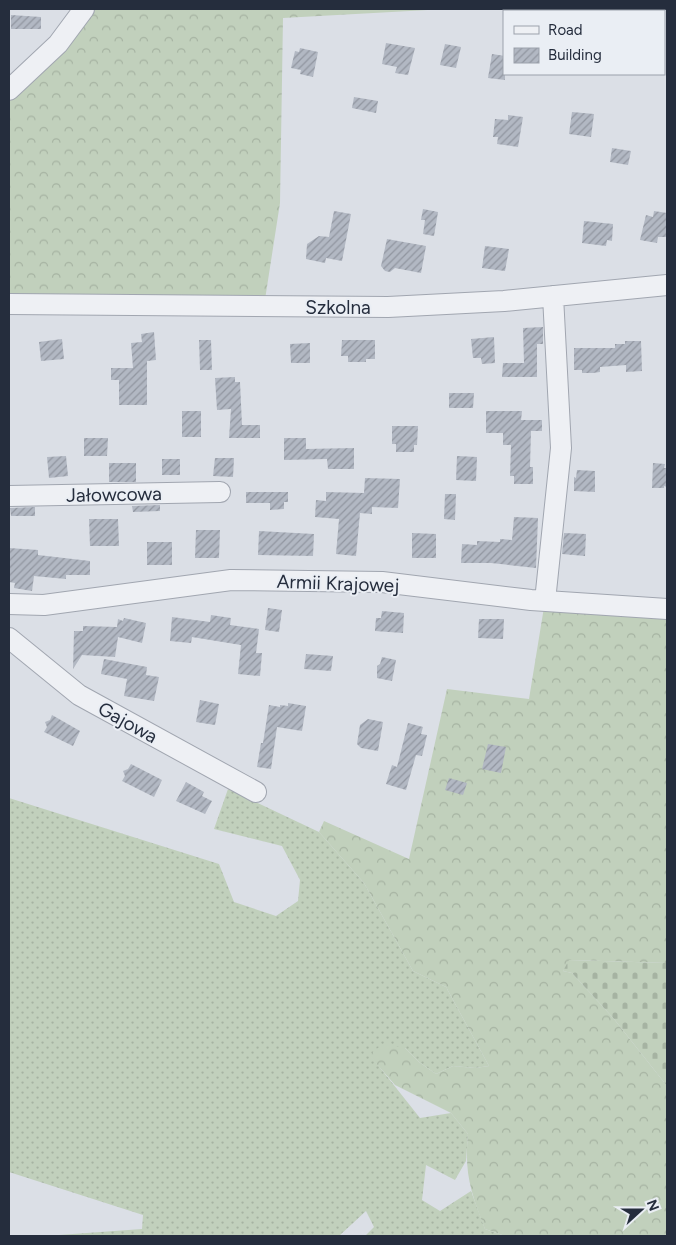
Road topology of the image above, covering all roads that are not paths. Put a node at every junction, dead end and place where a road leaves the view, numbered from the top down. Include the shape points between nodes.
1 (84, 9) edge
2 (9, 90) edge
3 (667, 285) edge
4 (553, 296) junction
5 (9, 304) edge
6 (220, 492) dead end
7 (9, 496) edge
8 (545, 601) junction
9 (9, 604) edge
10 (667, 609) edge
11 (9, 638) edge
12 (256, 792) dead end

1 - 2 street via 58,44
3 - 4 street, Szkolna
4 - 5 street, Szkolna via 388,307
4 - 8 street via 561,448
6 - 7 street, Jałowcowa
8 - 9 street, Armii Krajowej via 382,582 231,580 44,605
8 - 10 street, Armii Krajowej
11 - 12 street, Gajowa via 78,695

